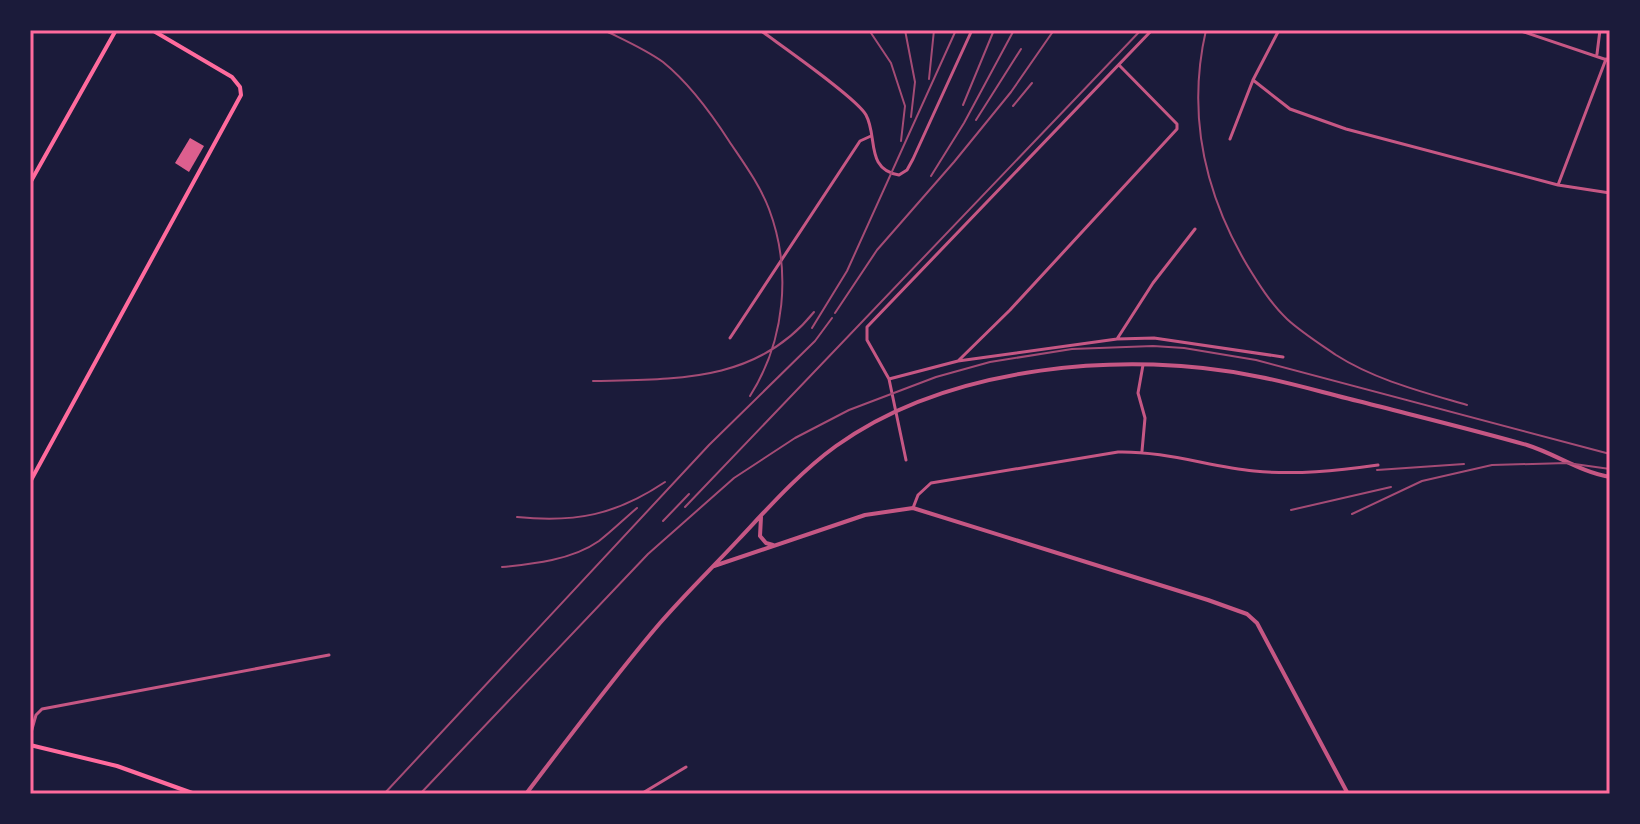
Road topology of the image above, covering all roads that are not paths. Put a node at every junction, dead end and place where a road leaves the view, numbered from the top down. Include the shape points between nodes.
1 (116, 30) edge
2 (152, 30) edge
3 (760, 30) edge
4 (972, 30) edge
5 (1152, 30) edge
6 (1279, 30) edge
7 (1518, 30) edge
8 (1600, 30) edge
9 (1597, 56) junction
10 (1608, 60) edge
11 (1119, 65) junction
12 (1253, 80) junction
13 (871, 136) junction
14 (1230, 139) dead end
15 (30, 183) edge
16 (1558, 185) junction
17 (1610, 193) edge
18 (1195, 229) dead end
19 (730, 338) dead end
20 (1117, 339) junction
21 (1283, 357) dead end
22 (958, 361) junction
23 (1144, 364) junction
24 (889, 379) junction
25 (895, 412) junction
26 (1142, 451) junction
27 (906, 460) dead end
28 (1378, 465) dead end
29 (1610, 477) edge
30 (30, 482) edge
31 (913, 508) junction
32 (762, 515) junction
33 (774, 545) junction
34 (713, 566) junction
35 (329, 655) dead end
36 (30, 736) edge
37 (30, 745) edge
38 (686, 767) dead end
39 (195, 794) edge
40 (526, 794) edge
41 (641, 794) edge
42 (1348, 794) edge

1 - 15 main road
2 - 30 main road via 232,77 241,95
3 - 13 street via 858,105 868,117
4 - 13 street via 907,170 899,175 885,169 874,154
5 - 11 street
6 - 12 street
7 - 9 street
8 - 9 street
9 - 10 street
10 - 16 street
11 - 22 street via 1177,129
11 - 24 street via 867,327 867,340
12 - 14 street
12 - 16 street via 1290,109 1346,129
13 - 19 street via 860,141
16 - 17 street
18 - 20 street
20 - 21 street via 1154,338
20 - 22 street
22 - 24 street
23 - 25 street via 1077,367 972,383
23 - 26 street via 1138,393 1145,418
23 - 29 street via 1260,377 1507,440
24 - 25 street
25 - 27 street
25 - 32 street via 833,448
26 - 28 street via 1252,471 1314,474
26 - 31 street via 931,483
31 - 33 street via 865,515
31 - 42 street via 1247,614 1270,644
32 - 33 street via 760,536
32 - 34 street
33 - 34 street
34 - 40 street via 625,664
35 - 36 street via 42,709
37 - 39 main road via 117,766
38 - 41 street

